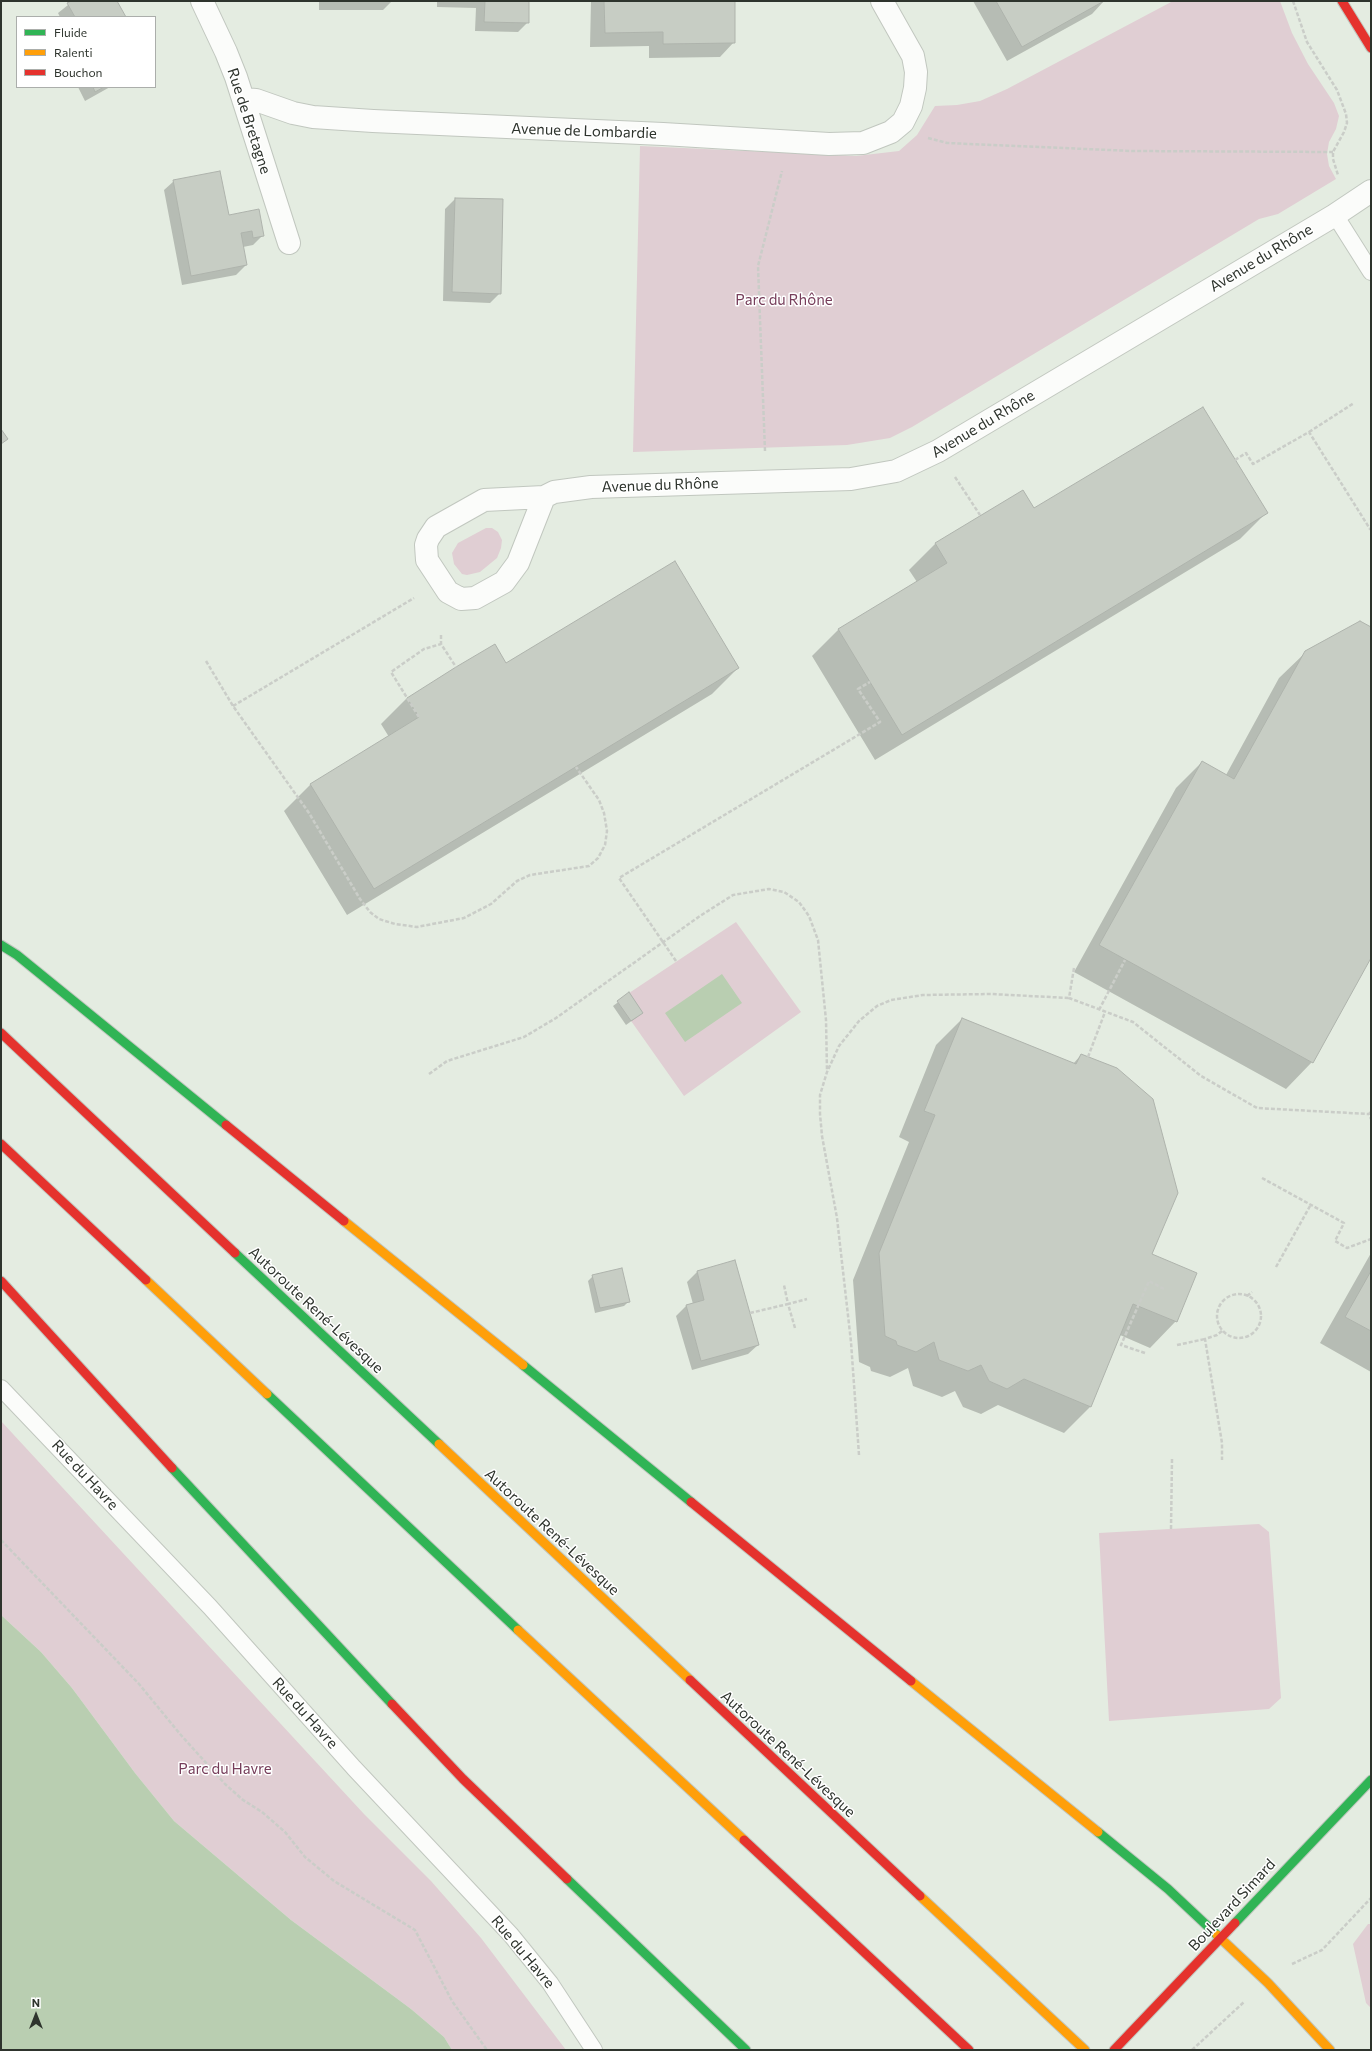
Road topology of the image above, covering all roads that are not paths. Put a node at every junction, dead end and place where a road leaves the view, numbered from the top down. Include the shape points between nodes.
1 (202, 1) edge
2 (882, 1) edge
3 (1342, 1) edge
4 (1371, 48) edge
5 (243, 99) junction
6 (1371, 191) edge
7 (1335, 215) junction
8 (289, 243) dead end
9 (1371, 272) edge
10 (544, 497) junction
11 (1, 945) edge
12 (1, 1033) edge
13 (1, 1144) edge
14 (1, 1281) edge
15 (1, 1388) edge
16 (1371, 1780) edge
17 (1221, 1938) junction
18 (967, 2048) edge
19 (594, 2050) edge
20 (746, 2050) edge
21 (1085, 2050) edge
22 (1114, 2050) edge
23 (1330, 2050) edge

1 - 5 street, Rue de Bretagne via 226,52
2 - 5 street, Avenue de Lombardie via 913,56 916,72 911,106 903,122 891,132 863,143 829,144 320,117 293,113 256,100
3 - 4 main road
5 - 8 street, Rue de Bretagne
6 - 7 street, Avenue du Rhône
7 - 9 lane
7 - 10 street, Avenue du Rhône via 938,451 896,471 851,479 591,487 561,491
10 - 10 street, Avenue du Rhône via 484,500 436,527 428,538 427,560 448,592 461,599 475,598 504,582 518,563
11 - 17 main road via 23,960 1168,1889
12 - 21 main road, Autoroute René-Lévesque
13 - 18 main road
14 - 20 main road via 463,1779
15 - 19 lane, Rue du Havre via 210,1607 354,1768 511,1935 550,1983
16 - 17 main road, Boulevard Simard
17 - 22 main road, Boulevard Simard
17 - 23 main road via 1268,1983

